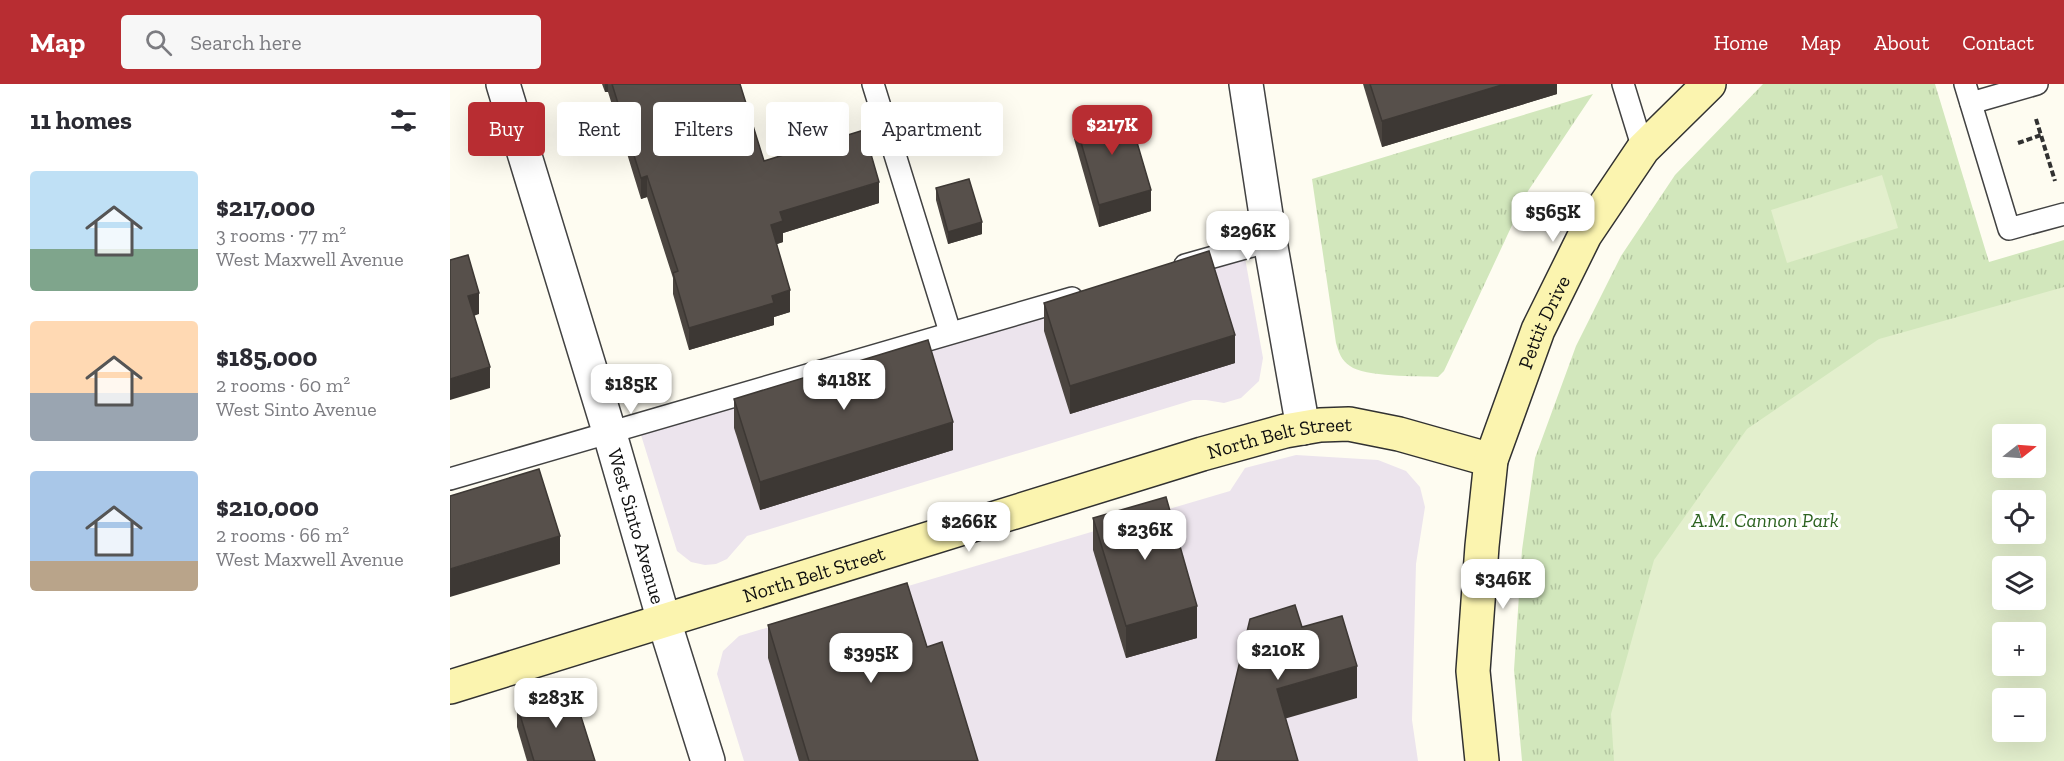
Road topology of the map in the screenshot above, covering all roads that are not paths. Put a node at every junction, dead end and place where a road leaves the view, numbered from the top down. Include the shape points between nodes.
1 (503, 84) edge
2 (873, 84) edge
3 (1246, 84) edge
4 (1623, 84) edge
5 (1709, 84) edge
6 (2031, 86) edge
7 (1968, 93) edge
8 (1643, 149) junction
9 (2064, 214) edge
10 (1270, 241) junction
11 (1167, 270) edge
12 (1087, 293) edge
13 (950, 333) junction
14 (1303, 428) junction
15 (609, 431) junction
16 (1491, 460) junction
17 (450, 479) edge
18 (664, 621) junction
19 (450, 687) edge
20 (708, 761) edge
21 (1482, 761) edge

1 - 15 street, West Sinto Avenue
2 - 13 lane
3 - 10 street
4 - 8 lane
5 - 8 street, Pettit Drive
6 - 7 lane
7 - 9 lane via 2009,229
8 - 16 street, Pettit Drive via 1585,235 1538,330
10 - 11 lane
10 - 14 street
12 - 13 lane
13 - 15 lane
14 - 16 street, North Belt Street via 1349,424
14 - 18 street, North Belt Street via 1236,444
15 - 17 lane
15 - 18 street, West Sinto Avenue
16 - 21 street, Pettit Drive via 1473,671
18 - 19 street, North Belt Street
18 - 20 street, West Sinto Avenue

